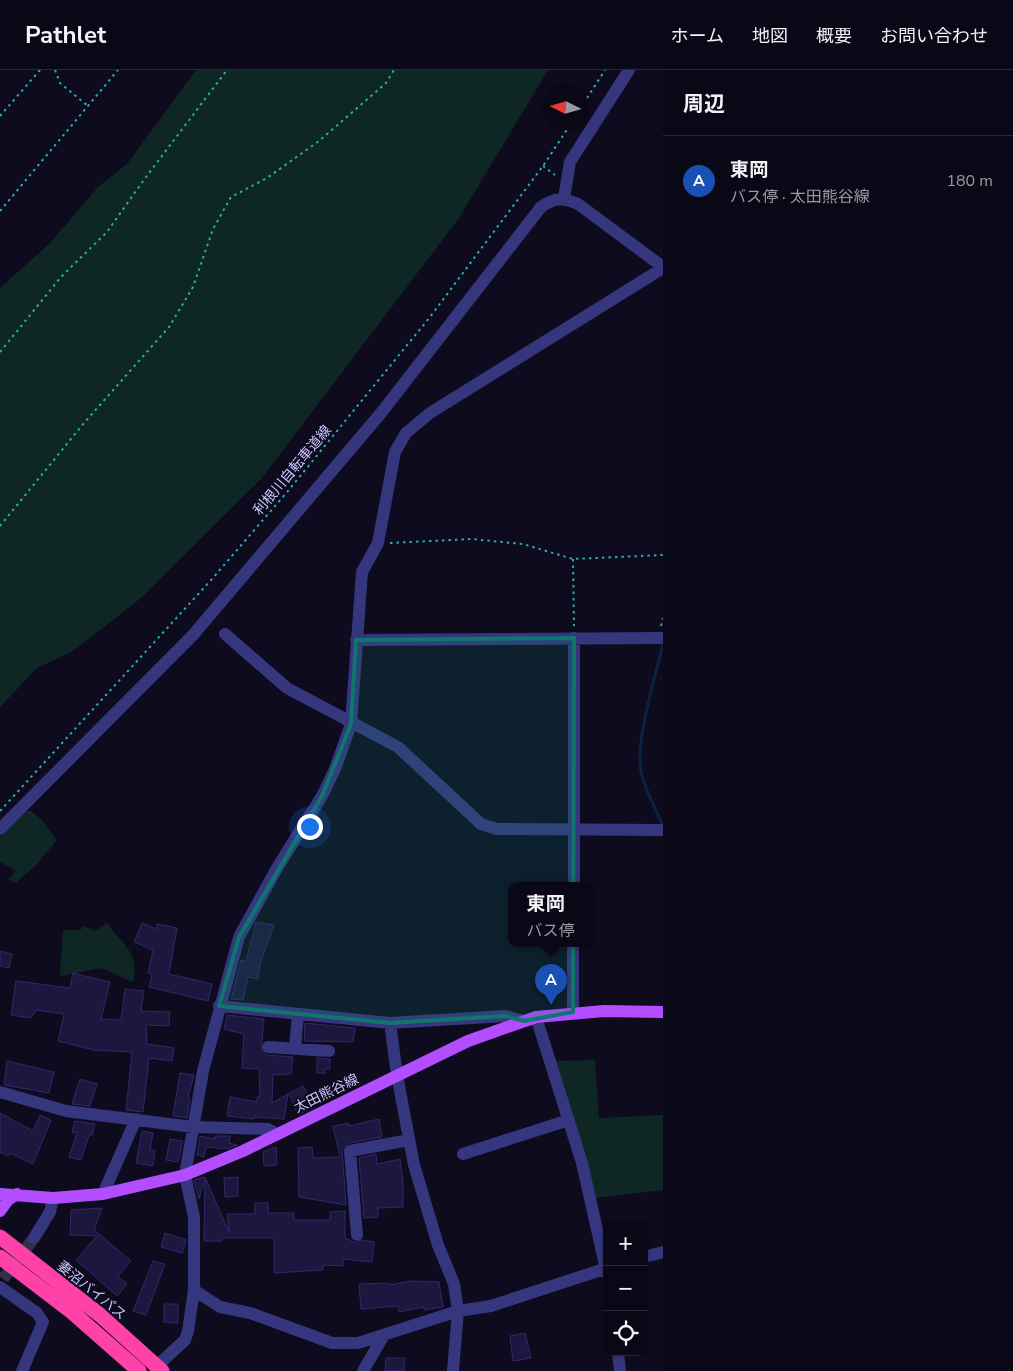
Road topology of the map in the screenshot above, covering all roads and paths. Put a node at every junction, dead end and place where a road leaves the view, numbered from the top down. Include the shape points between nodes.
1 (40, 70) edge
2 (55, 70) edge
3 (118, 70) edge
4 (227, 70) edge
5 (394, 70) edge
6 (605, 70) edge
7 (629, 70) edge
8 (588, 97) edge
9 (88, 106) junction
10 (0, 116) edge
11 (567, 130) edge
12 (543, 166) junction
13 (555, 175) dead end
14 (564, 198) junction
15 (0, 211) edge
16 (663, 267) edge
17 (0, 352) edge
18 (0, 526) edge
19 (378, 543) junction
20 (663, 555) edge
21 (573, 559) junction
22 (226, 634) dead end
23 (574, 638) junction
24 (663, 638) edge
25 (356, 640) junction
26 (350, 724) junction
27 (2, 809) dead end
28 (0, 829) edge
29 (575, 829) junction
30 (663, 830) edge
31 (574, 882) edge
32 (574, 947) edge
33 (219, 1006) junction
34 (573, 1012) junction
35 (663, 1012) edge
36 (298, 1014) junction
37 (530, 1019) junction
38 (390, 1023) junction
39 (268, 1047) dead end
40 (295, 1049) junction
41 (329, 1051) dead end
42 (397, 1075) junction
43 (0, 1092) edge
44 (136, 1119) junction
45 (569, 1120) junction
46 (193, 1127) junction
47 (278, 1134) junction
48 (408, 1140) junction
49 (463, 1154) dead end
50 (185, 1175) junction
51 (0, 1189) edge
52 (0, 1194) edge
53 (17, 1194) junction
54 (103, 1194) junction
55 (53, 1198) junction
56 (0, 1211) edge
57 (358, 1235) dead end
58 (0, 1236) edge
59 (34, 1238) tunnel mouth
60 (663, 1252) edge
61 (648, 1256) edge
62 (0, 1257) edge
63 (605, 1266) edge
64 (603, 1271) edge
65 (1, 1283) edge
66 (194, 1290) junction
67 (458, 1311) junction
68 (384, 1335) junction
69 (618, 1356) edge
70 (159, 1369) edge
71 (22, 1371) edge
72 (138, 1371) edge
73 (363, 1371) edge
74 (453, 1371) edge
75 (620, 1371) edge

1 - 10 path
2 - 9 path via 60,83
3 - 9 path
4 - 17 path via 107,232 61,277
5 - 18 path via 386,83 319,142 267,178 231,197 213,229 193,287 169,327 84,422
6 - 8 path
7 - 14 street via 570,162
9 - 15 path
11 - 12 path, 利根川自転車道線
12 - 13 path
12 - 27 path, 利根川自転車道線 via 430,317 288,492
14 - 16 street via 578,204
14 - 28 street via 549,202 536,213 381,413 193,635
16 - 19 street via 430,414 406,433 393,457
19 - 21 path via 470,539 523,544
19 - 25 street via 360,580
20 - 21 path
21 - 23 path
22 - 26 street via 287,688
23 - 24 street
23 - 25 street
23 - 29 street
25 - 26 street
26 - 29 street via 398,747 481,824 497,829
26 - 33 street via 322,796 239,937
29 - 30 street
29 - 31 street
32 - 34 street
33 - 36 street
33 - 46 street
34 - 35 main road, 太田熊谷線
34 - 37 main road, 太田熊谷線
36 - 38 street
36 - 40 street
37 - 38 street via 505,1016
37 - 42 main road, 太田熊谷線 via 468,1042
37 - 45 street
38 - 42 street
39 - 40 street
40 - 41 street
42 - 47 main road, 太田熊谷線
42 - 48 street
43 - 44 street via 66,1111
44 - 46 street
44 - 54 street
45 - 49 street
45 - 63 street
46 - 47 street via 268,1129
46 - 50 street
47 - 50 main road, 太田熊谷線
48 - 57 street via 350,1151
48 - 67 street via 438,1245 454,1284
50 - 54 main road, 太田熊谷線
50 - 66 street via 194,1217
51 - 53 main road
52 - 53 main road, 太田熊谷線
53 - 55 main road, 太田熊谷線
53 - 56 main road
54 - 55 main road, 太田熊谷線
55 - 59 street via 50,1212
58 - 70 highway, 妻沼バイパス via 100,1315
60 - 61 street
62 - 72 highway via 72,1312
64 - 67 street via 491,1306
65 - 71 street via 37,1313 43,1322
66 - 68 street via 220,1307 250,1313 332,1343 358,1343
66 - 70 street via 185,1340
67 - 68 street
67 - 74 street
68 - 73 street
69 - 75 street

